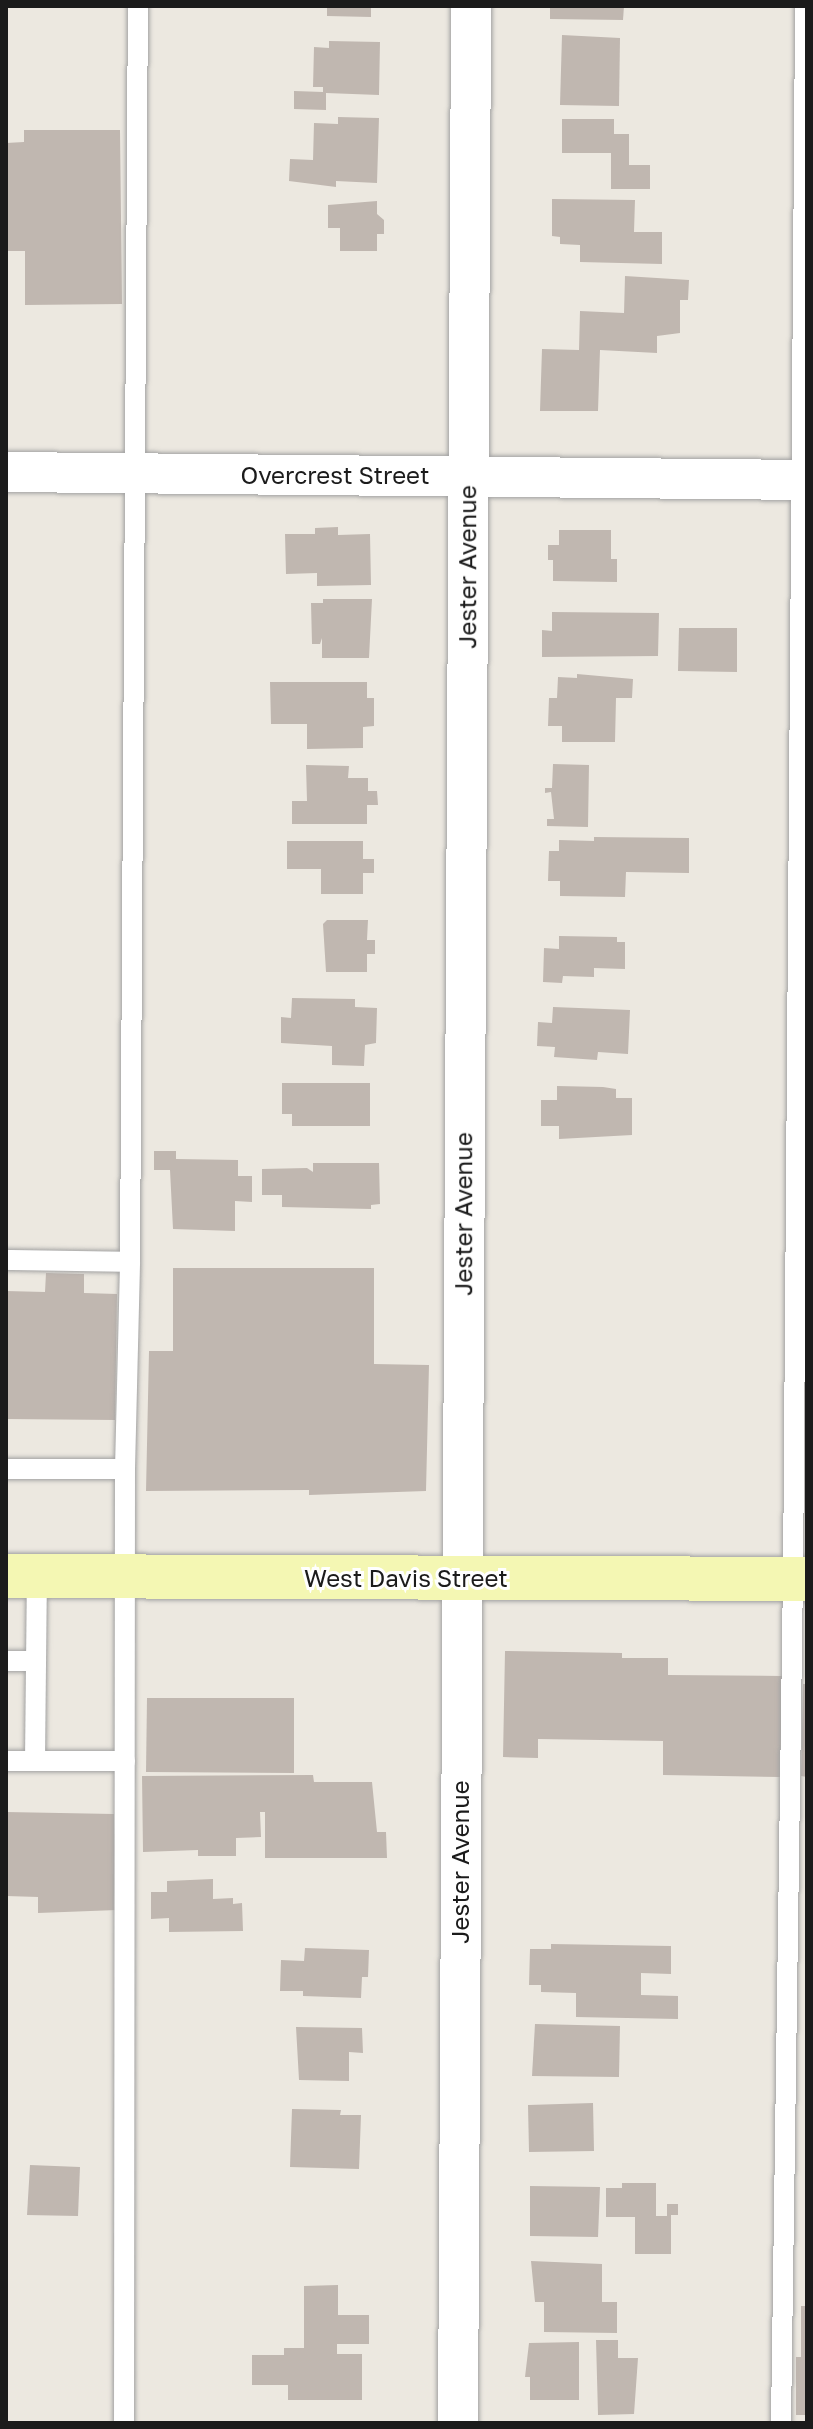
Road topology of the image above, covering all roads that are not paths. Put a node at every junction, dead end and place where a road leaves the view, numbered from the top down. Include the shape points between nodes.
1 (138, 6) edge
2 (471, 6) edge
3 (805, 6) edge
4 (6, 472) edge
5 (134, 474) junction
6 (468, 475) junction
7 (805, 480) edge
8 (6, 1260) edge
9 (130, 1262) junction
10 (6, 1469) edge
11 (125, 1469) junction
12 (21, 1576) edge
13 (125, 1577) junction
14 (462, 1578) junction
15 (800, 1579) edge
16 (6, 1661) edge
17 (35, 1661) junction
18 (6, 1761) edge
19 (35, 1761) junction
20 (125, 1761) junction
21 (124, 2423) edge
22 (458, 2423) edge
23 (781, 2423) edge

1 - 5 lane
2 - 6 street, Jester Avenue
3 - 7 lane
4 - 5 street, Overcrest Street
5 - 6 street, Overcrest Street
5 - 9 lane
6 - 7 street, Overcrest Street
6 - 14 street, Jester Avenue
7 - 15 lane
8 - 9 lane
9 - 11 lane
10 - 11 lane
11 - 13 lane
12 - 13 main road, West Davis Street
12 - 17 lane
13 - 14 main road, West Davis Street
13 - 20 lane
14 - 15 main road, West Davis Street
14 - 22 street, Jester Avenue
15 - 23 lane
16 - 17 lane
17 - 19 lane
18 - 19 lane
19 - 20 lane
20 - 21 lane

